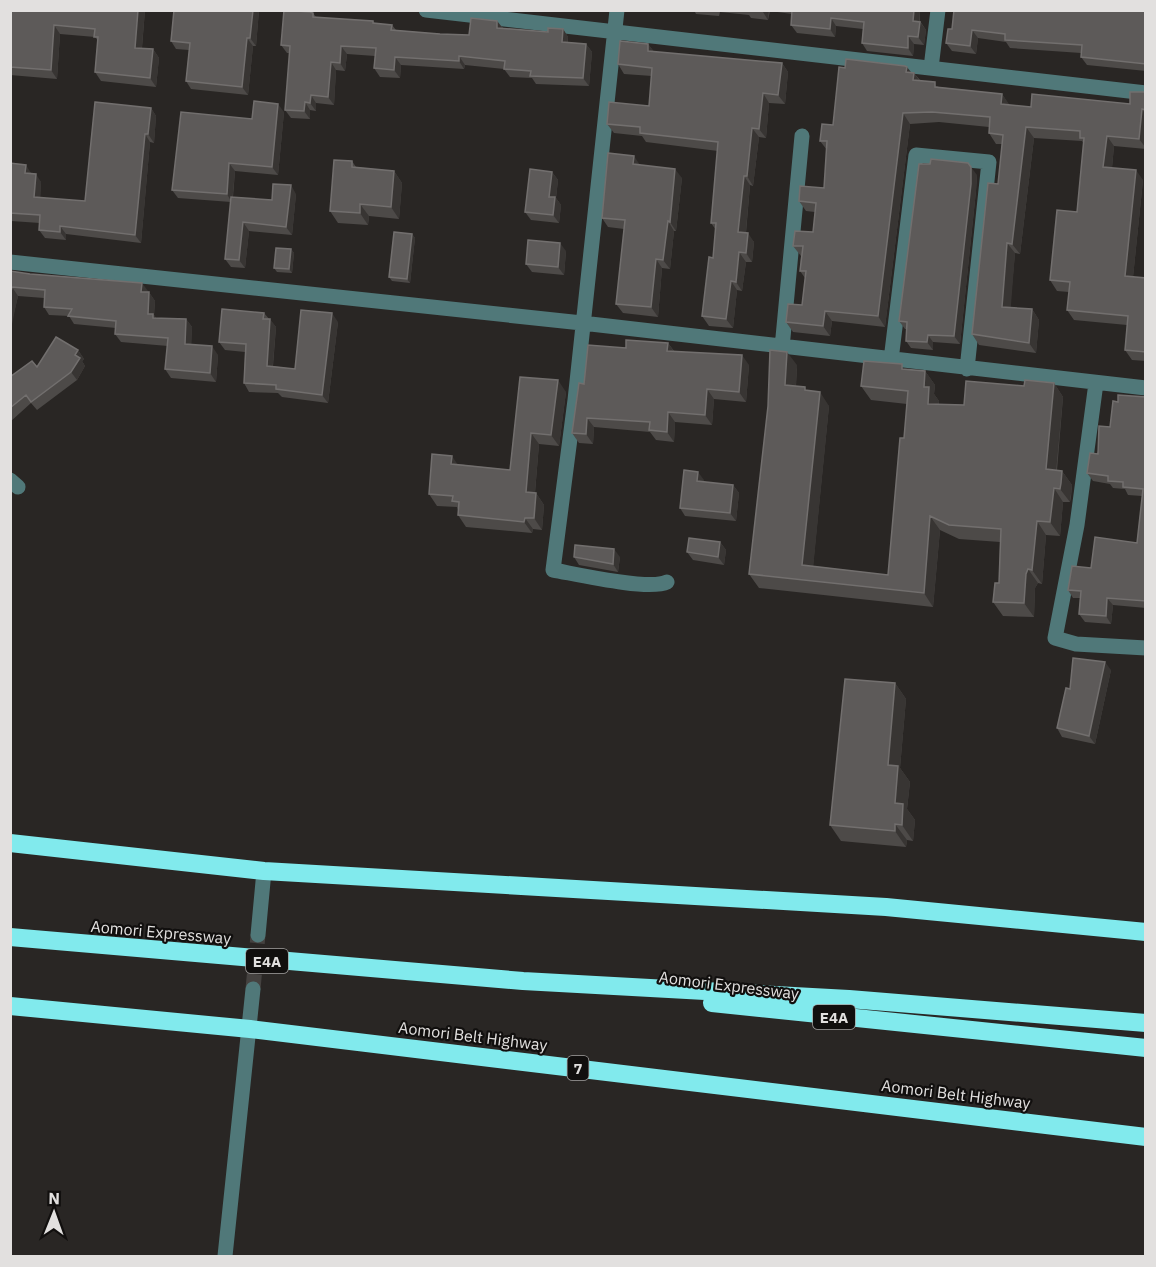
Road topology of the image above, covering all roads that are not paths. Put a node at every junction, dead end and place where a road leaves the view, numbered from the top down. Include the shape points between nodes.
1 (426, 10) edge
2 (617, 10) edge
3 (938, 10) edge
4 (614, 33) junction
5 (931, 68) junction
6 (1146, 93) edge
7 (802, 136) dead end
8 (10, 262) edge
9 (582, 323) junction
10 (782, 348) junction
11 (891, 360) junction
12 (967, 369) junction
13 (1096, 383) junction
14 (1146, 388) edge
15 (667, 582) dead end
16 (1146, 648) edge
17 (10, 843) edge
18 (264, 871) junction
19 (1146, 932) edge
20 (258, 935) tunnel mouth
21 (10, 937) edge
22 (523, 981) junction
23 (253, 989) tunnel mouth
24 (10, 1006) edge
25 (1146, 1023) edge
26 (250, 1029) junction
27 (1146, 1048) edge
28 (1146, 1137) edge
29 (225, 1257) edge

1 - 4 street
2 - 4 street
3 - 5 street
4 - 5 street
4 - 9 street
5 - 6 street
7 - 10 street
8 - 9 street
9 - 10 street
9 - 15 street via 553,570 644,585 660,586
10 - 11 street
11 - 12 street
11 - 12 street via 916,155 989,162
12 - 13 street
13 - 14 street
13 - 16 street via 1077,525 1055,638 1076,644
17 - 18 highway
18 - 19 highway via 886,908
18 - 20 street
21 - 22 highway, Aomori Expressway / E4A
22 - 25 highway, Aomori Expressway / E4A via 849,999
22 - 27 highway, Aomori Expressway / E4A
23 - 26 street
24 - 26 highway, Aomori Belt Highway / 7
26 - 28 highway, Aomori Belt Highway / 7
26 - 29 street

